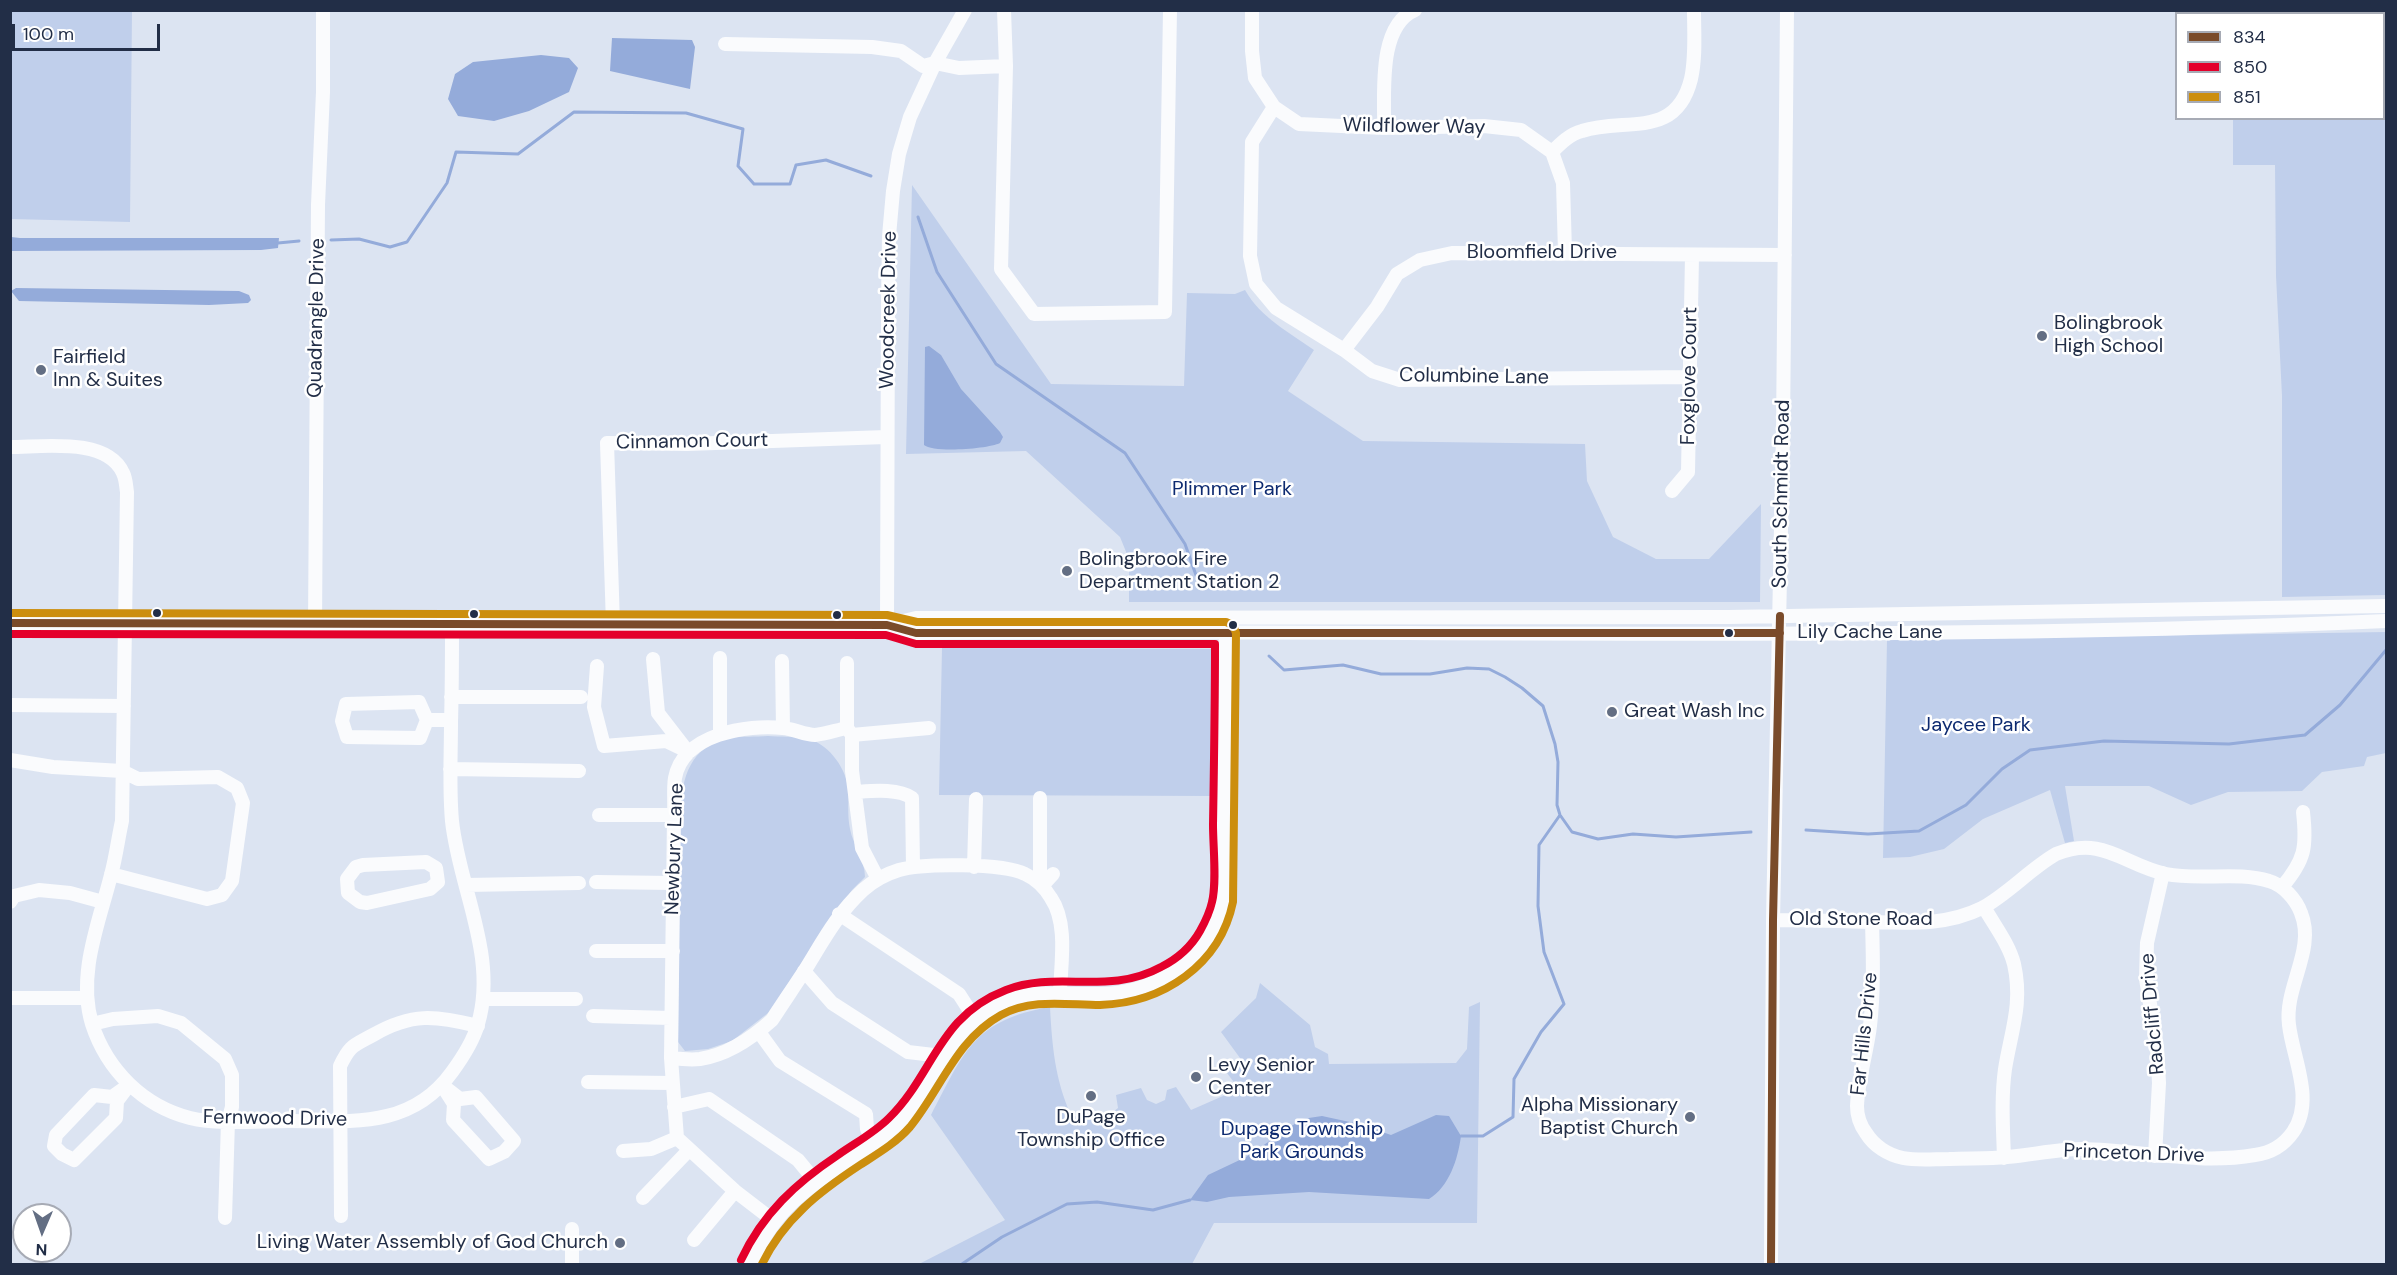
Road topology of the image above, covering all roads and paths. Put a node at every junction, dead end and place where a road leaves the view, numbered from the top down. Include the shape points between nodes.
1 (323, 10) edge
2 (965, 10) edge
3 (1004, 10) edge
4 (1170, 10) edge
5 (1252, 10) edge
6 (1415, 10) edge
7 (1694, 10) edge
8 (1787, 10) edge
9 (725, 44) dead end
10 (935, 63) junction
11 (1006, 66) junction
12 (1274, 107) junction
13 (1384, 128) junction
14 (1552, 152) junction
15 (1565, 252) junction
16 (1785, 255) junction
17 (1692, 256) junction
18 (1344, 350) junction
19 (1689, 377) junction
20 (886, 437) junction
21 (10, 447) edge
22 (1672, 491) dead end
23 (2386, 606) edge
24 (1780, 616) junction
25 (1226, 617) junction
26 (2386, 621) edge
27 (10, 623) edge
28 (452, 624) junction
29 (613, 624) junction
30 (124, 625) junction
31 (315, 625) junction
32 (887, 625) junction
33 (1226, 633) junction
34 (1780, 633) junction
35 (720, 658) dead end
36 (653, 660) dead end
37 (782, 661) dead end
38 (847, 663) dead end
39 (597, 666) dead end
40 (451, 697) junction
41 (581, 697) dead end
42 (10, 705) edge
43 (124, 706) junction
44 (427, 720) junction
45 (451, 720) junction
46 (783, 728) junction
47 (929, 728) dead end
48 (849, 731) junction
49 (720, 734) junction
50 (688, 752) junction
51 (10, 760) edge
52 (450, 769) junction
53 (122, 771) junction
54 (579, 771) dead end
55 (855, 792) junction
56 (1040, 798) dead end
57 (976, 799) dead end
58 (2303, 812) dead end
59 (599, 815) dead end
60 (674, 815) junction
61 (913, 867) junction
62 (974, 867) junction
63 (462, 870) junction
64 (2163, 873) junction
65 (111, 874) junction
66 (1053, 874) dead end
67 (439, 875) junction
68 (879, 879) junction
69 (596, 882) dead end
70 (579, 883) dead end
71 (672, 884) junction
72 (466, 885) junction
73 (1041, 885) junction
74 (2282, 887) junction
75 (10, 902) edge
76 (103, 902) junction
77 (1984, 907) junction
78 (839, 914) junction
79 (1773, 920) junction
80 (1872, 922) junction
81 (596, 951) dead end
82 (673, 951) junction
83 (804, 971) junction
84 (1060, 992) junction
85 (10, 998) edge
86 (87, 998) junction
87 (484, 999) junction
88 (576, 999) dead end
89 (592, 1016) dead end
90 (671, 1018) junction
91 (975, 1019) junction
92 (92, 1024) junction
93 (478, 1026) junction
94 (759, 1032) junction
95 (942, 1056) junction
96 (670, 1058) junction
97 (588, 1082) dead end
98 (672, 1083) junction
99 (129, 1085) junction
100 (442, 1085) junction
101 (674, 1107) junction
102 (228, 1121) junction
103 (341, 1121) junction
104 (677, 1138) junction
105 (873, 1144) junction
106 (1868, 1148) joint
107 (689, 1150) junction
108 (623, 1151) dead end
109 (2155, 1156) junction
110 (2004, 1158) junction
111 (816, 1182) junction
112 (735, 1191) junction
113 (643, 1198) dead end
114 (341, 1216) dead end
115 (225, 1218) dead end
116 (774, 1221) junction
117 (572, 1229) dead end
118 (694, 1240) dead end
119 (572, 1264) edge
120 (751, 1264) edge
121 (1770, 1264) edge

1 - 31 street, Quadrangle Drive
2 - 10 street, Woodcreek Drive
3 - 11 street
4 - 11 street via 1166,309 1162,314 1034,314 1000,268
5 - 12 street, Wildflower Way via 1256,78
6 - 13 street via 1396,27 1386,49
7 - 14 street via 1694,66 1683,102 1669,115 1633,126 1579,131
8 - 16 street, South Schmidt Road
9 - 10 street via 872,47 901,51 923,66
10 - 11 street via 960,68
10 - 20 street, Woodcreek Drive via 910,117 893,191
12 - 13 street, Wildflower Way via 1299,124
12 - 18 street, Columbine Lane via 1252,142 1250,256 1256,284 1276,308
13 - 14 street, Wildflower Way via 1484,126 1521,130
14 - 15 street via 1563,183
15 - 17 street, Bloomfield Drive
15 - 18 street, Bloomfield Drive via 1452,253 1420,260 1397,274
16 - 17 street, Bloomfield Drive
16 - 24 street, South Schmidt Road
17 - 19 street, Foxglove Court
18 - 19 street, Columbine Lane via 1372,371 1400,380
19 - 22 street, Foxglove Court via 1688,472
20 - 29 street, Cinnamon Court via 607,443
20 - 32 street, Woodcreek Drive
21 - 30 street, Fernwood Drive via 89,447 111,458 123,473 127,492
23 - 24 street, Lily Cache Lane
24 - 25 street, Lily Cache Lane
24 - 34 street, South Schmidt Road
25 - 32 street, Lily Cache Lane via 916,618
25 - 33 street
26 - 34 street, Lily Cache Lane via 2197,629
27 - 30 street, Lily Cache Lane
28 - 29 street, Lily Cache Lane
28 - 31 street, Lily Cache Lane
28 - 40 street, Fernwood Drive
29 - 32 street, Lily Cache Lane
30 - 31 street, Lily Cache Lane
30 - 43 street, Fernwood Drive
32 - 33 street, Lily Cache Lane via 916,633
33 - 34 street, Lily Cache Lane
33 - 84 street via 1223,902 1216,922 1199,951 1151,985 1116,993
34 - 79 street, South Schmidt Road
35 - 49 street
36 - 50 street via 658,714
37 - 46 street
38 - 48 street
39 - 50 street via 594,707 604,746 666,741
40 - 41 street
40 - 45 street, Fernwood Drive
42 - 43 street
43 - 53 street, Fernwood Drive
44 - 44 street via 420,738 347,737 342,721 346,704 419,702
44 - 45 street
45 - 52 street, Fernwood Drive
46 - 48 street via 814,735
46 - 49 street
47 - 48 street
48 - 55 street
49 - 50 street
50 - 60 street, Newbury Lane via 675,776
51 - 53 street
52 - 54 street
52 - 63 street, Fernwood Drive via 452,822
53 - 65 street, Fernwood Drive via 122,821
53 - 65 street via 138,779 218,777 237,788 243,803 232,881 222,895 207,899
55 - 61 street via 888,792 912,798
55 - 68 street via 862,848
56 - 73 street
57 - 62 street
58 - 74 street via 2302,859
59 - 60 street
60 - 71 street, Newbury Lane
61 - 62 street
61 - 68 street
62 - 73 street via 1008,868
63 - 67 street
63 - 72 street, Fernwood Drive
64 - 74 street, Old Stone Road via 2255,878
64 - 77 street, Old Stone Road via 2108,850 2069,849 2043,861
64 - 109 street, Radcliff Drive via 2147,943 2146,979 2159,1083
65 - 76 street, Fernwood Drive
66 - 73 street
67 - 67 street via 426,862 363,865 350,872 346,886 353,899 367,903 430,889
68 - 78 street
69 - 71 street
70 - 72 street
71 - 82 street, Newbury Lane
72 - 87 street, Fernwood Drive via 484,967
73 - 84 street via 1053,900 1061,927
74 - 109 street, Princeton Drive via 2300,910 2305,924 2305,939 2288,1006 2290,1035 2302,1078 2300,1118 2287,1139 2268,1152 2245,1157
75 - 76 street via 14,896 39,890
76 - 86 street, Fernwood Drive via 87,968
77 - 80 street, Old Stone Road via 1937,922
77 - 110 street via 2008,948 2019,1003 2003,1089
78 - 83 street
78 - 91 street via 959,994
79 - 80 street, Old Stone Road
79 - 121 street, South Schmidt Road
80 - 106 street, Far Hills Drive via 1872,1004 1857,1102
81 - 82 street
82 - 90 street, Newbury Lane
83 - 94 street via 772,1020
83 - 95 street via 832,1004 908,1052
84 - 91 street via 998,1004
85 - 86 street
86 - 92 street, Fernwood Drive
87 - 88 street
87 - 93 street, Fernwood Drive
89 - 90 street
90 - 96 street, Newbury Lane
91 - 95 street
92 - 99 street, Fernwood Drive via 104,1052
92 - 102 street via 158,1016 182,1023 225,1059 231,1075 232,1107
93 - 100 street, Fernwood Drive via 467,1052
93 - 103 street via 445,1018 418,1017 390,1025 348,1049 340,1066
94 - 96 street via 731,1049 700,1059
94 - 105 street via 780,1061 866,1114
95 - 105 street via 901,1121
96 - 98 street, Newbury Lane
97 - 98 street
98 - 101 street, Newbury Lane
99 - 99 street via 112,1097 94,1095 56,1135 54,1146 74,1160 116,1118 117,1101
99 - 102 street, Fernwood Drive via 152,1103 191,1118
100 - 100 street via 460,1099 476,1097 514,1141 504,1152 489,1159 453,1120 454,1104
100 - 103 street, Fernwood Drive via 425,1101 400,1113 376,1120
101 - 104 street, Newbury Lane
101 - 111 street via 709,1099 798,1160
102 - 103 street, Fernwood Drive
102 - 115 street
103 - 114 street
104 - 107 street
104 - 108 street via 651,1149
105 - 111 street
106 - 110 street, Princeton Drive via 1917,1160
107 - 112 street
107 - 113 street
109 - 110 street, Princeton Drive via 2079,1149
111 - 116 street
112 - 116 street
112 - 118 street
116 - 120 street
117 - 119 street

